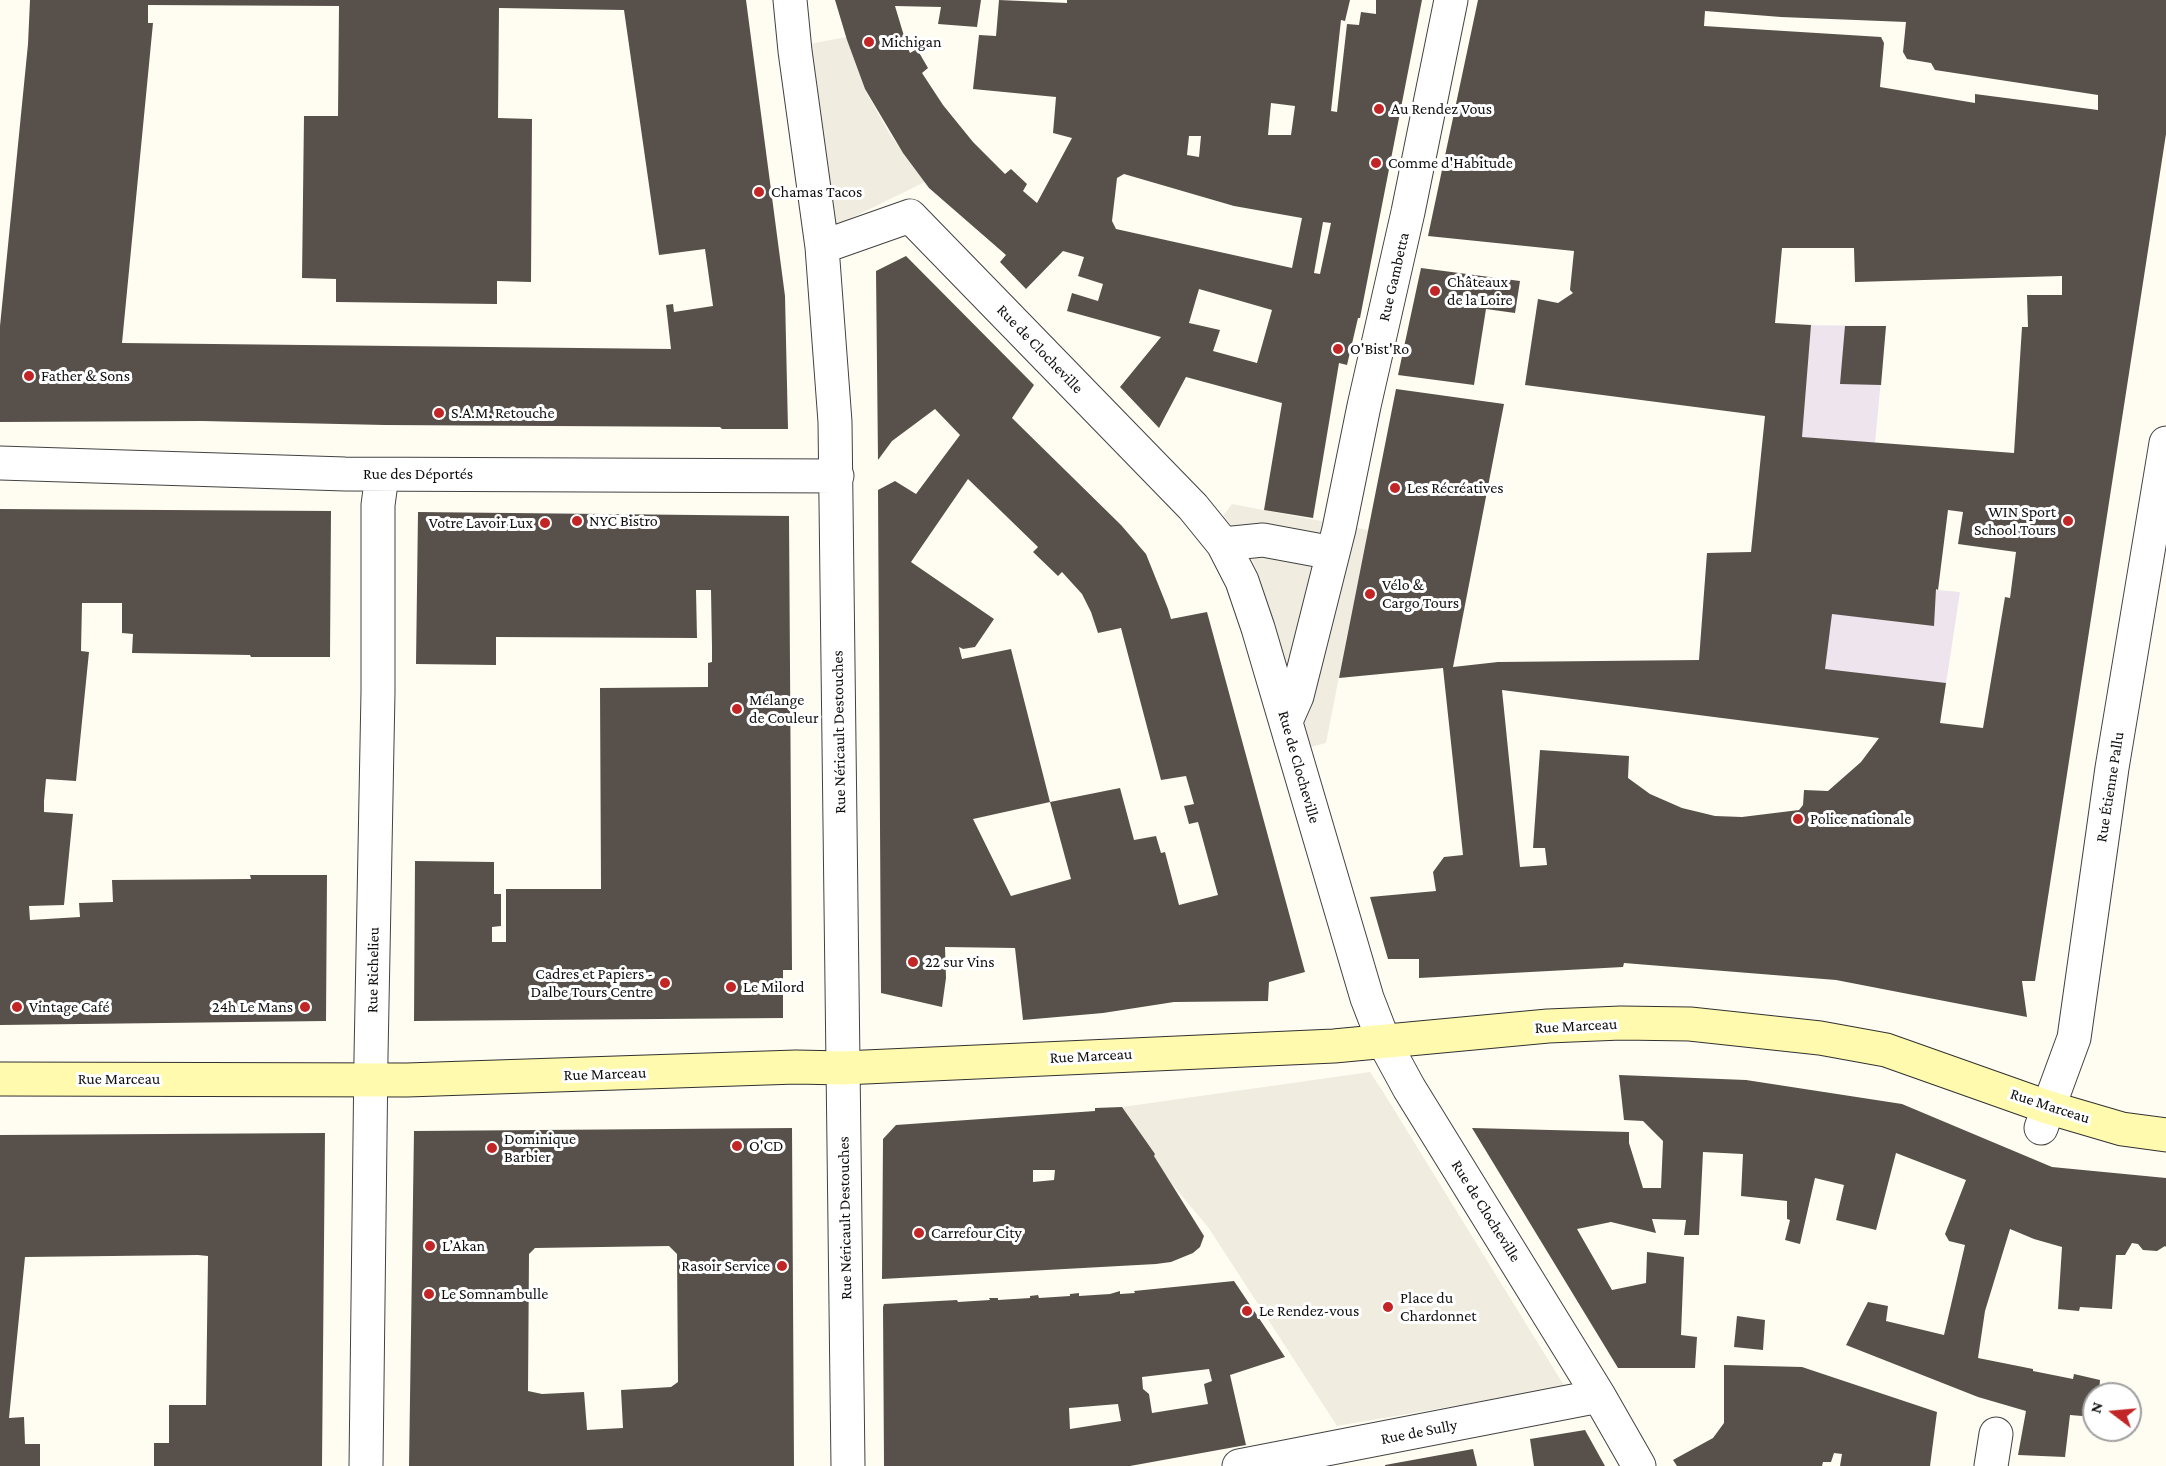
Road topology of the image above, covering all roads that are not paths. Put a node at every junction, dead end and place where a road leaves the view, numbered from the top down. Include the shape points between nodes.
1 (790, 0) edge
2 (1450, 0) edge
3 (822, 247) junction
4 (2166, 443) edge
5 (0, 463) edge
6 (382, 475) junction
7 (837, 476) junction
8 (1223, 544) junction
9 (1333, 553) junction
10 (1286, 721) junction
11 (1389, 1051) junction
12 (843, 1068) junction
13 (0, 1079) edge
14 (371, 1080) junction
15 (2044, 1117) junction
16 (2166, 1135) edge
17 (1599, 1396) junction
18 (1996, 1434) dead end
19 (366, 1466) edge
20 (848, 1466) edge
21 (1239, 1466) edge
22 (1639, 1466) edge
23 (1991, 1466) edge

1 - 3 street, Rue Néricault Destouches
2 - 9 street, Rue Gambetta
3 - 7 street, Rue Néricault Destouches
3 - 8 street, Rue de Clocheville via 910,216 1185,499
4 - 15 street, Rue Étienne Pallu via 2112,768 2074,1038
5 - 6 street, Rue des Déportés
6 - 7 street, Rue des Déportés
6 - 14 street, Rue Richelieu via 378,505
7 - 12 street, Rue Néricault Destouches
8 - 9 street via 1263,540
8 - 10 street, Rue de Clocheville via 1242,581
9 - 10 street, Rue Gambetta via 1297,696
10 - 11 street, Rue de Clocheville via 1367,998
11 - 12 street, Rue Marceau
11 - 15 street, Rue Marceau via 1548,1026 1690,1024 1754,1029 1886,1050
11 - 17 street, Rue de Clocheville
12 - 14 street, Rue Marceau
12 - 20 street, Rue Néricault Destouches
13 - 14 street, Rue Marceau
14 - 19 street, Rue Richelieu
15 - 16 street, Rue Marceau
17 - 21 street, Rue de Sully
17 - 22 street, Rue de Clocheville
18 - 23 street

